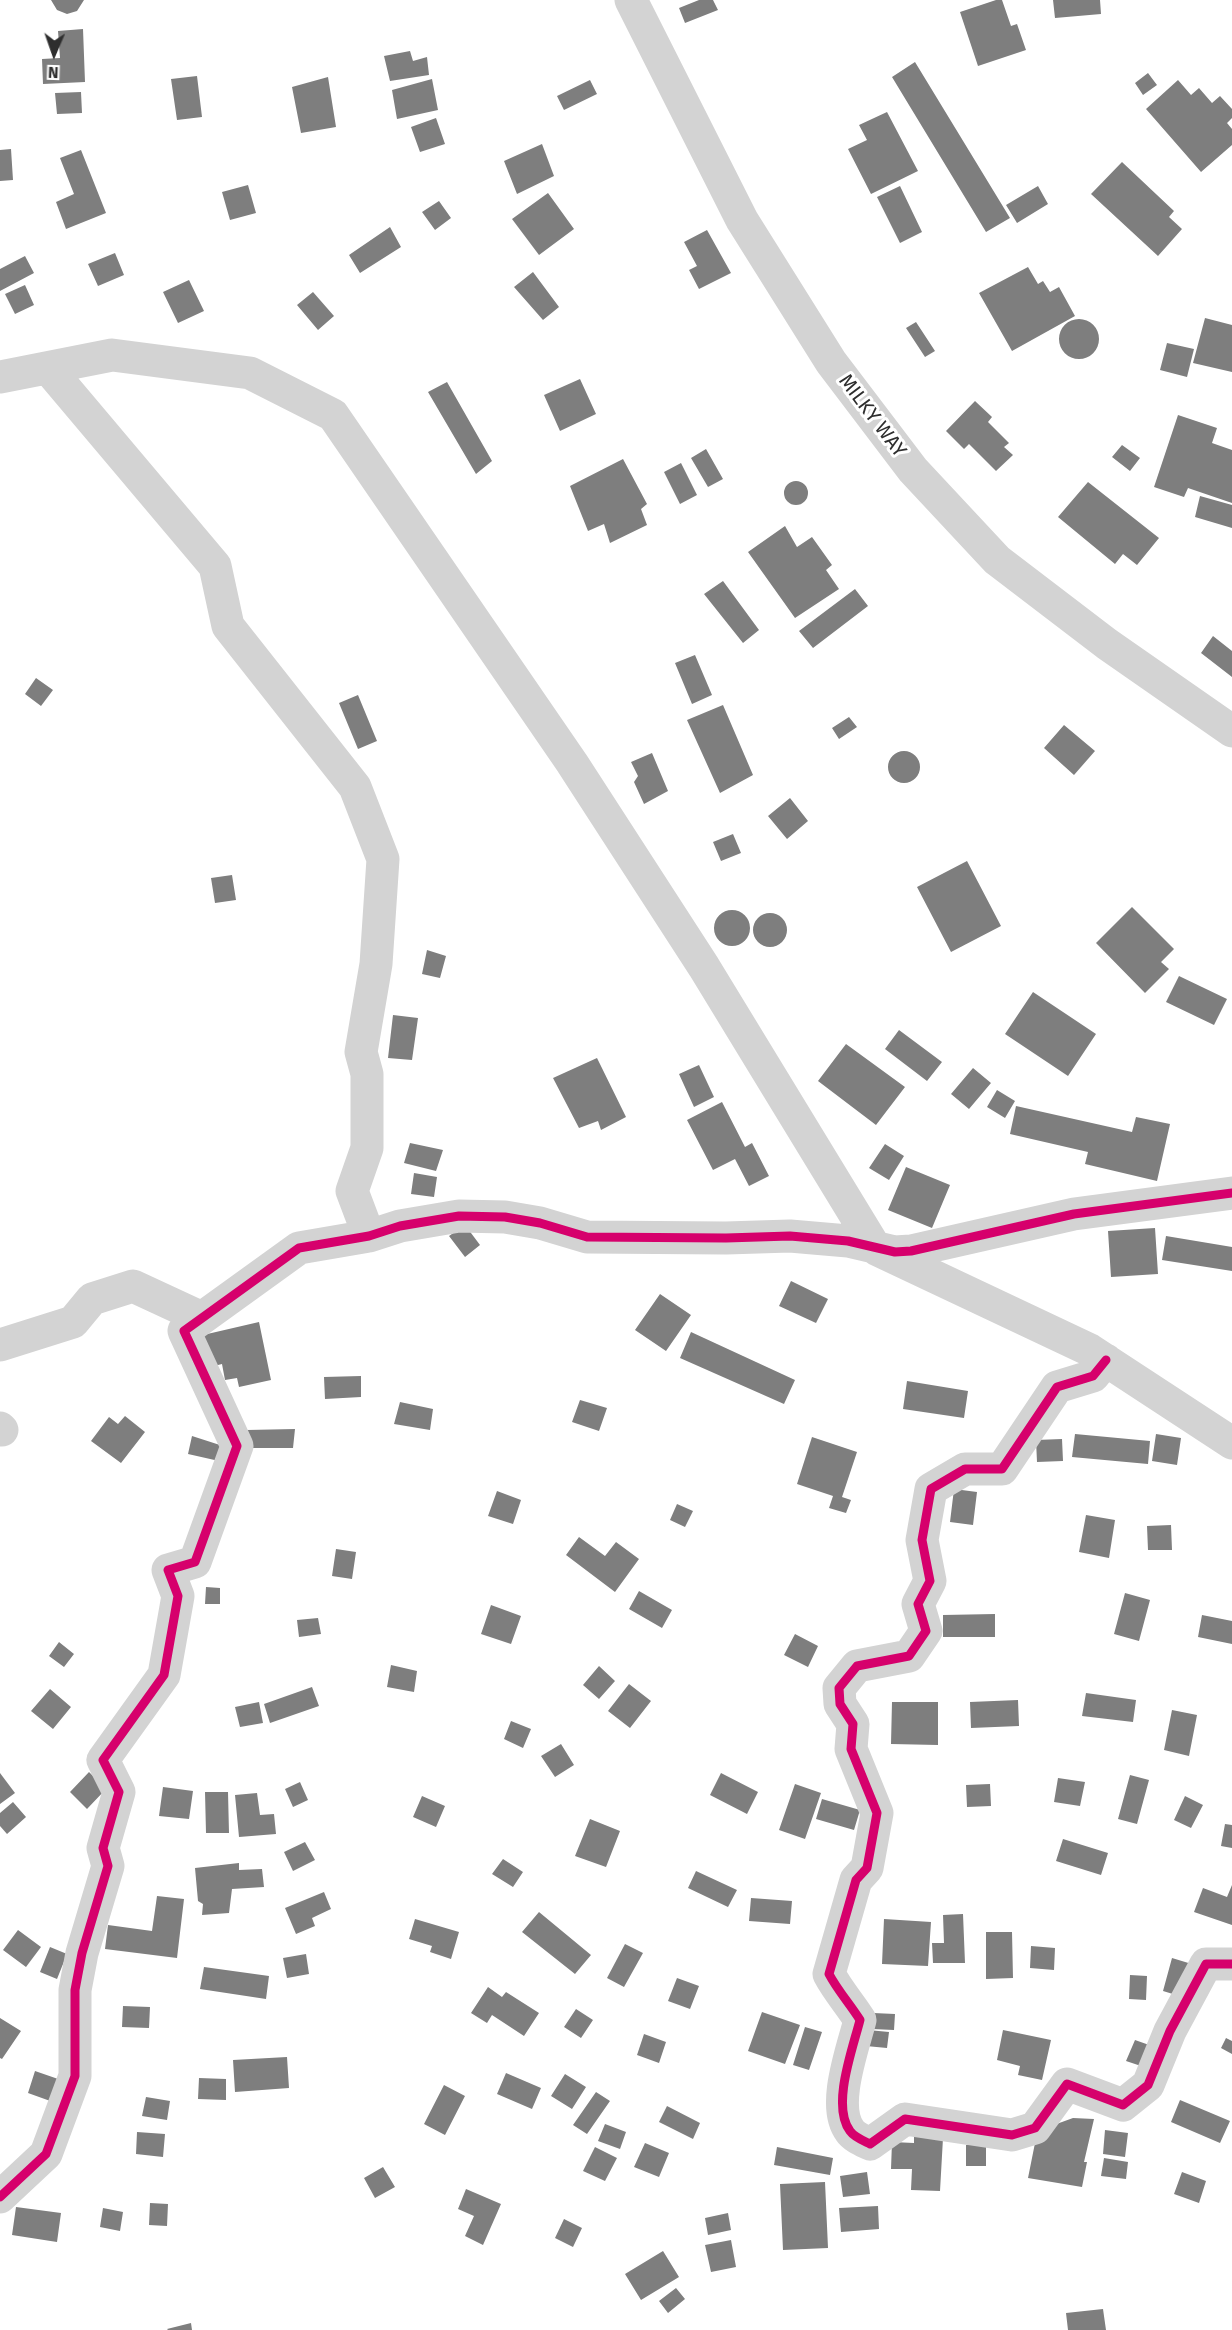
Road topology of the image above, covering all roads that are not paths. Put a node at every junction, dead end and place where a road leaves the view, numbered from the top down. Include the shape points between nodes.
1 (631, 0) edge
2 (48, 368) junction
3 (0, 377) edge
4 (1232, 731) edge
5 (1232, 1193) edge
6 (369, 1236) junction
7 (876, 1249) junction
8 (202, 1318) junction
9 (0, 1345) edge
10 (1106, 1360) junction
11 (1232, 1443) edge
12 (1232, 1964) edge
13 (0, 2197) edge

1 - 4 street, MILKY WAY via 742,220 831,362 913,470 997,560 1107,644
2 - 3 street
2 - 6 street via 215,566 228,626 355,787 383,860 376,964 361,1052 367,1074 367,1148 352,1191
2 - 7 street via 112,355 250,373 333,415 572,763 692,947
5 - 7 street via 1074,1214 911,1251
6 - 7 street via 400,1226 479,1215 540,1223 587,1237 790,1236 848,1241
6 - 8 street via 299,1248
7 - 10 street
8 - 9 street via 133,1286 92,1299 73,1322
8 - 13 street via 184,1331 237,1446 195,1562 168,1570 178,1596 164,1675 103,1760 119,1792 103,1848 108,1866 75,1990 75,2076 46,2154
10 - 11 street
10 - 12 street via 1093,1376 1057,1387 1002,1469 965,1469 931,1489 922,1540 930,1581 918,1604 926,1631 909,1656 857,1666 838,1688 840,1704 853,1724 851,1749 877,1813 867,1868 856,1880 829,1974 860,2020 843,2092 842,2113 850,2132 870,2144 905,2119 1012,2135 1035,2128 1067,2084 1123,2105 1148,2085 1170,2031 1206,1964

